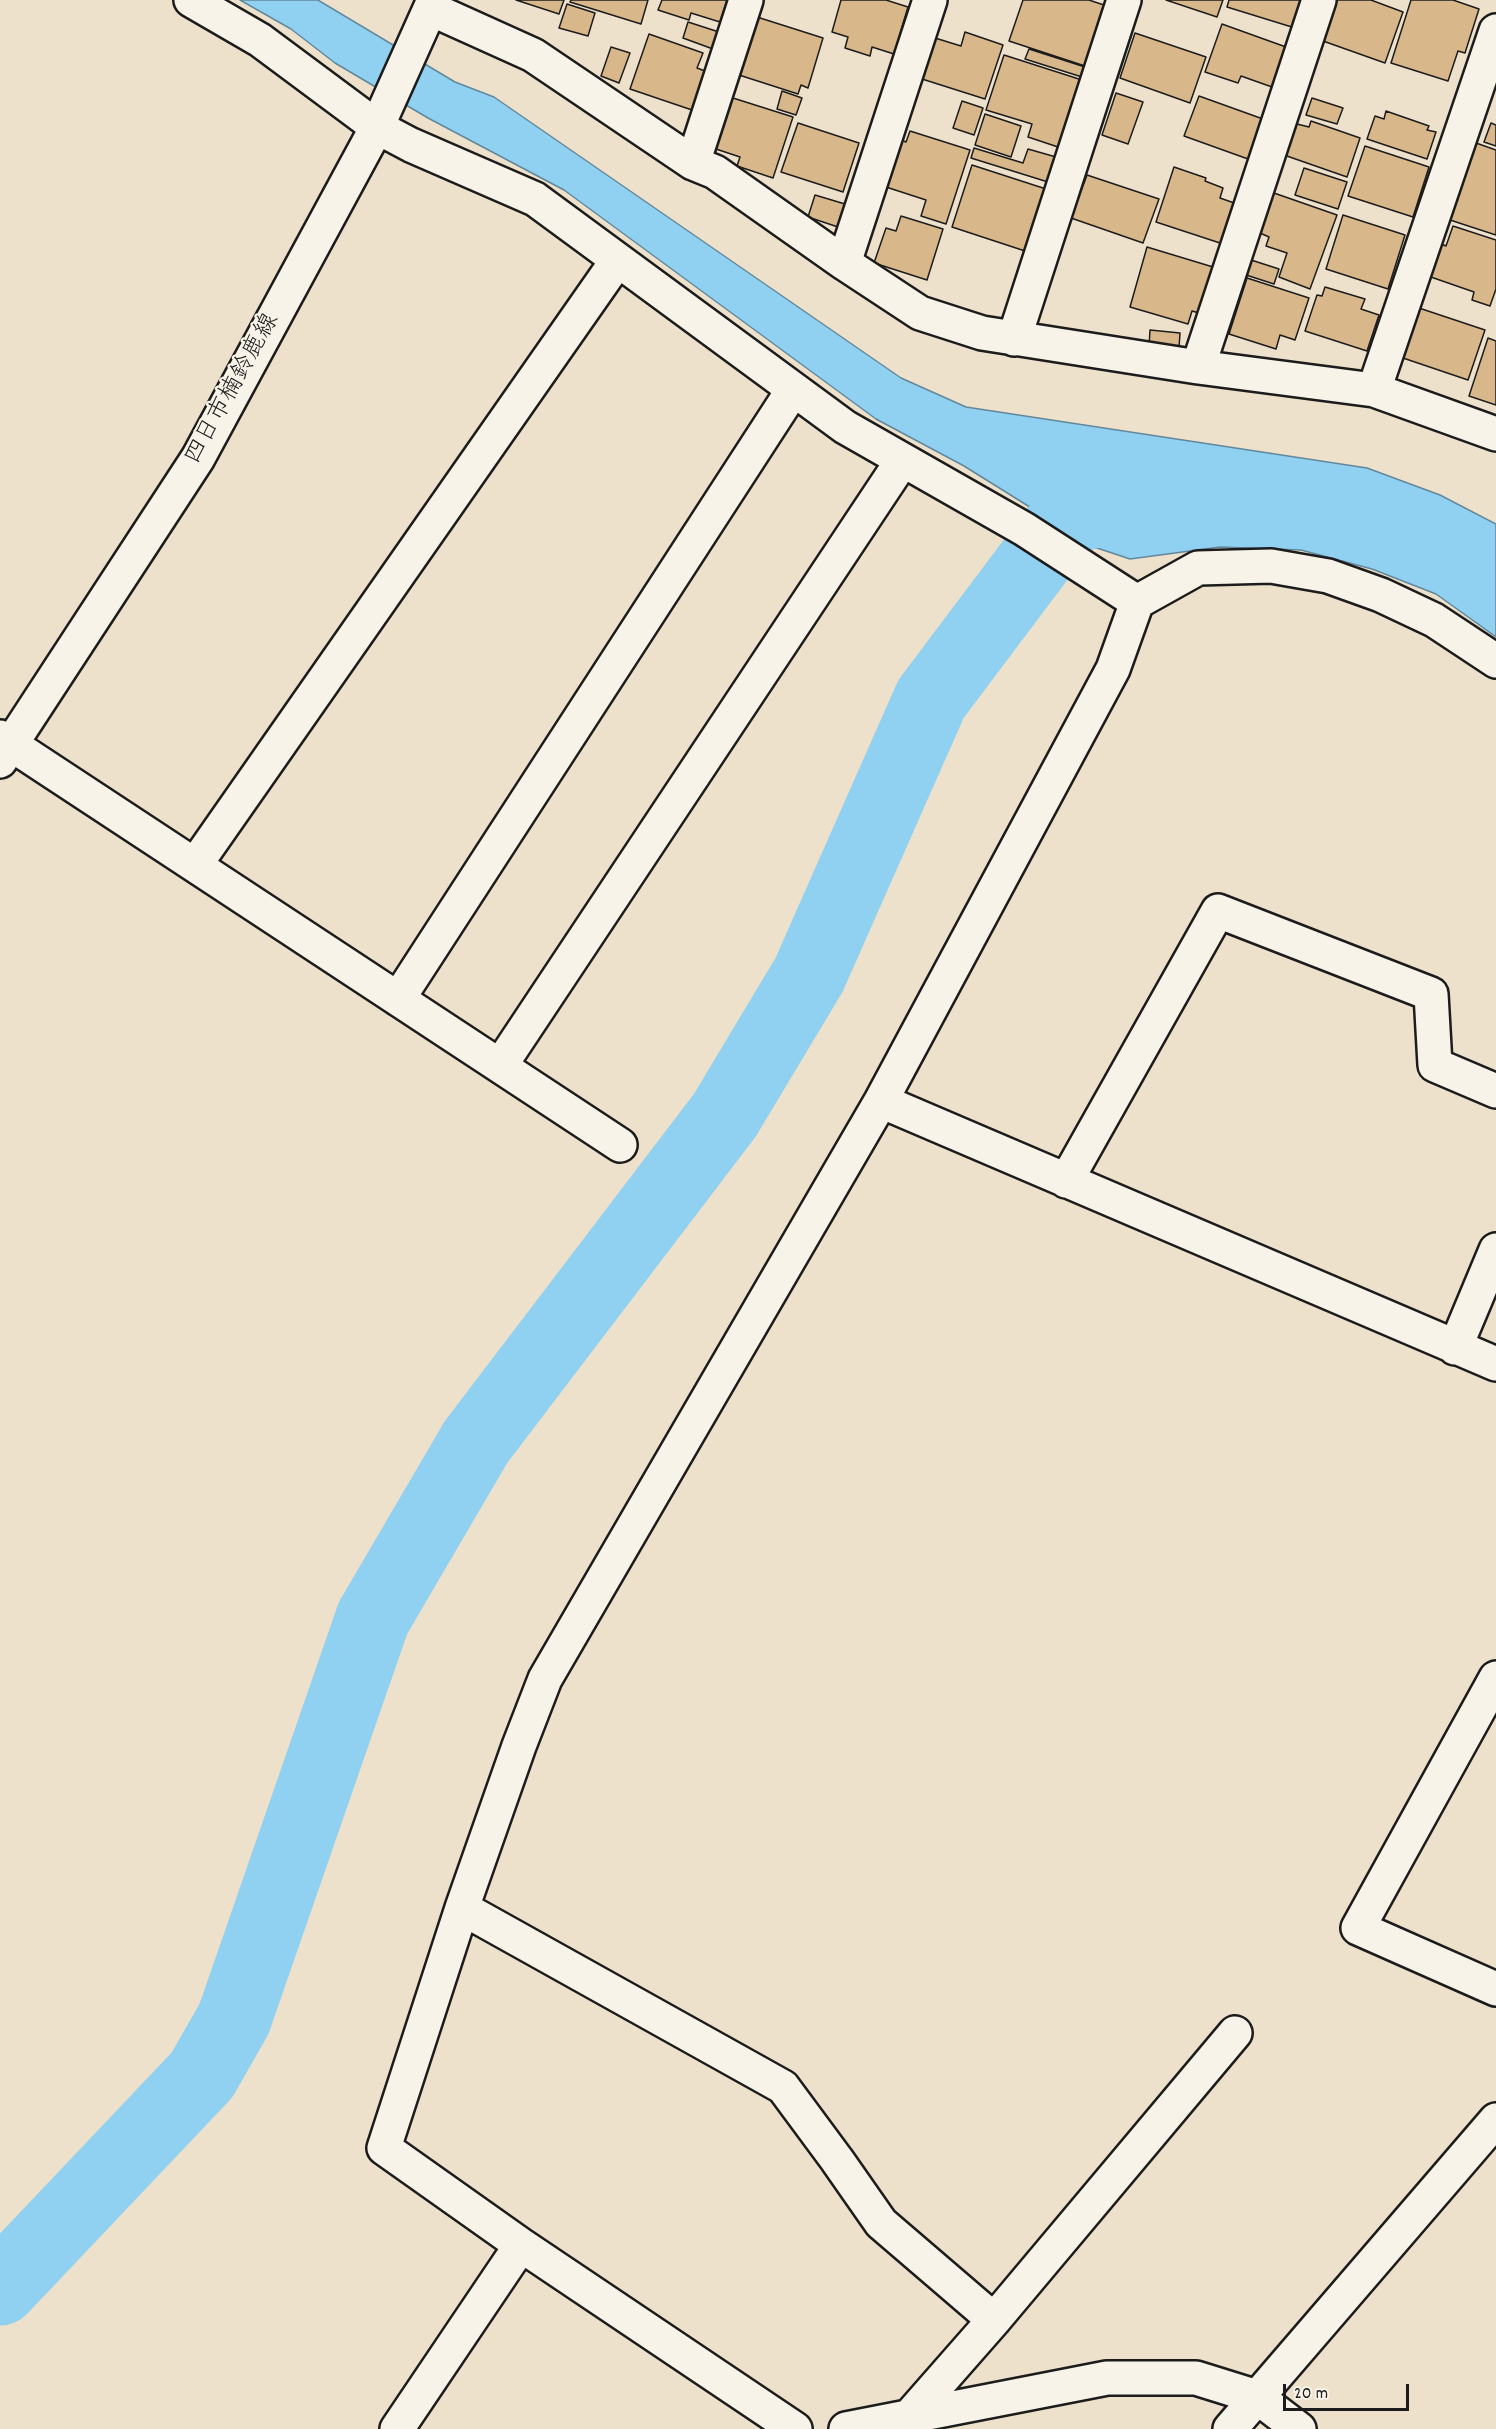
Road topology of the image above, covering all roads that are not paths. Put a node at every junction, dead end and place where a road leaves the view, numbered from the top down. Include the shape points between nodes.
1 (191, 0) edge
2 (746, 0) edge
3 (930, 0) edge
4 (1124, 0) edge
5 (1319, 0) edge
6 (433, 4) edge
7 (1496, 31) edge
8 (383, 116) junction
9 (693, 163) junction
10 (617, 261) junction
11 (844, 263) junction
12 (1014, 339) junction
13 (1198, 367) junction
14 (793, 390) junction
15 (1374, 390) junction
16 (1496, 434) edge
17 (902, 461) junction
18 (1137, 602) junction
19 (1496, 661) edge
20 (4, 748) edge
21 (195, 866) junction
22 (398, 999) junction
23 (500, 1066) junction
24 (1496, 1091) edge
25 (881, 1101) junction
26 (620, 1145) dead end
27 (1066, 1181) junction
28 (1496, 1250) edge
29 (1455, 1348) junction
30 (1496, 1364) edge
31 (1496, 1678) edge
32 (1484, 1726) edge
33 (462, 1908) junction
34 (1496, 1989) edge
35 (1235, 2033) dead end
36 (1496, 2120) edge
37 (521, 2245) junction
38 (994, 2320) junction
39 (1257, 2397) junction
40 (908, 2418) junction
41 (397, 2429) edge
42 (795, 2429) edge
43 (846, 2429) edge
44 (1230, 2429) edge
45 (1299, 2429) edge

1 - 8 street
2 - 9 street
3 - 11 street
4 - 12 street
5 - 13 street
6 - 8 street, 四日市楠鈴鹿線
6 - 9 street via 532,55
7 - 15 street
8 - 10 street via 411,145 535,199
8 - 20 street, 四日市楠鈴鹿線 via 198,458
9 - 11 street via 715,172
10 - 14 street
10 - 21 street
11 - 12 street via 920,313
12 - 13 street
13 - 15 street
14 - 17 street
14 - 22 street
15 - 16 street
17 - 18 street via 1024,529
17 - 23 street
18 - 19 street via 1198,568 1272,567 1328,576 1434,620
18 - 25 street via 1113,669
20 - 21 street
21 - 22 street
22 - 23 street
23 - 26 street
24 - 27 street via 1435,1065 1431,994 1218,911
25 - 27 street
25 - 33 street via 545,1679
27 - 29 street
28 - 29 street
29 - 30 street
31 - 32 street
32 - 34 street via 1358,1928
33 - 37 street via 384,2148
33 - 38 street via 783,2087 881,2223
35 - 38 street
36 - 39 street
37 - 41 street
37 - 42 street
38 - 40 street
39 - 40 street via 1196,2378 1107,2378
39 - 44 street
39 - 45 street
40 - 43 street

